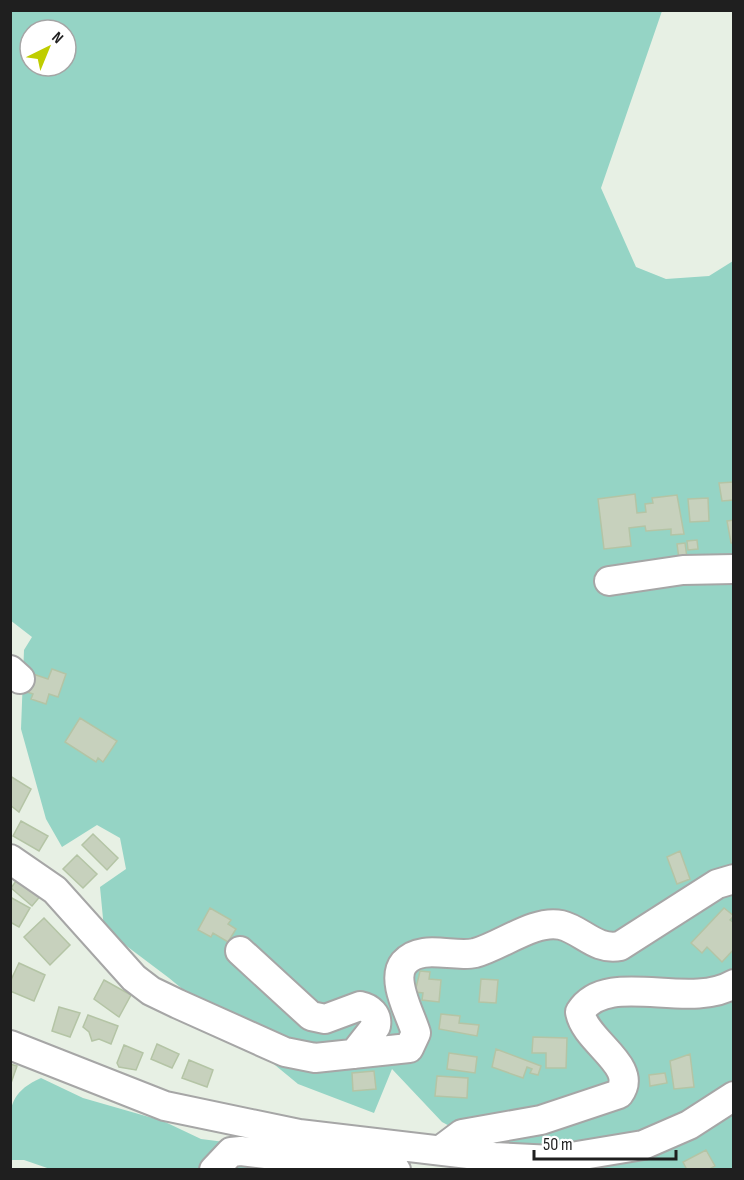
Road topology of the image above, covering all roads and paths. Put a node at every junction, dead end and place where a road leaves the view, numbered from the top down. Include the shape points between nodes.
1 (734, 569) edge
2 (609, 581) dead end
3 (10, 859) edge
4 (734, 879) edge
5 (240, 951) dead end
6 (734, 984) edge
7 (10, 1044) edge
8 (354, 1054) junction
9 (734, 1096) edge
10 (444, 1159) edge
11 (213, 1170) edge
12 (396, 1170) edge

1 - 2 street via 683,570
3 - 8 street via 55,890 134,978 151,991 285,1052 315,1058
4 - 8 street via 717,884 620,946 601,946 561,925 545,924 472,954 417,954 405,962 400,983 416,1039 406,1050
5 - 8 street via 311,1016 325,1020 360,1006 370,1009 376,1026
6 - 10 street via 700,995 615,991 594,996 580,1012 581,1018 625,1074 625,1086 619,1094 541,1120 462,1134
7 - 10 street via 165,1106
9 - 10 street via 689,1125 643,1145 553,1160
11 - 12 street via 231,1152 242,1151

